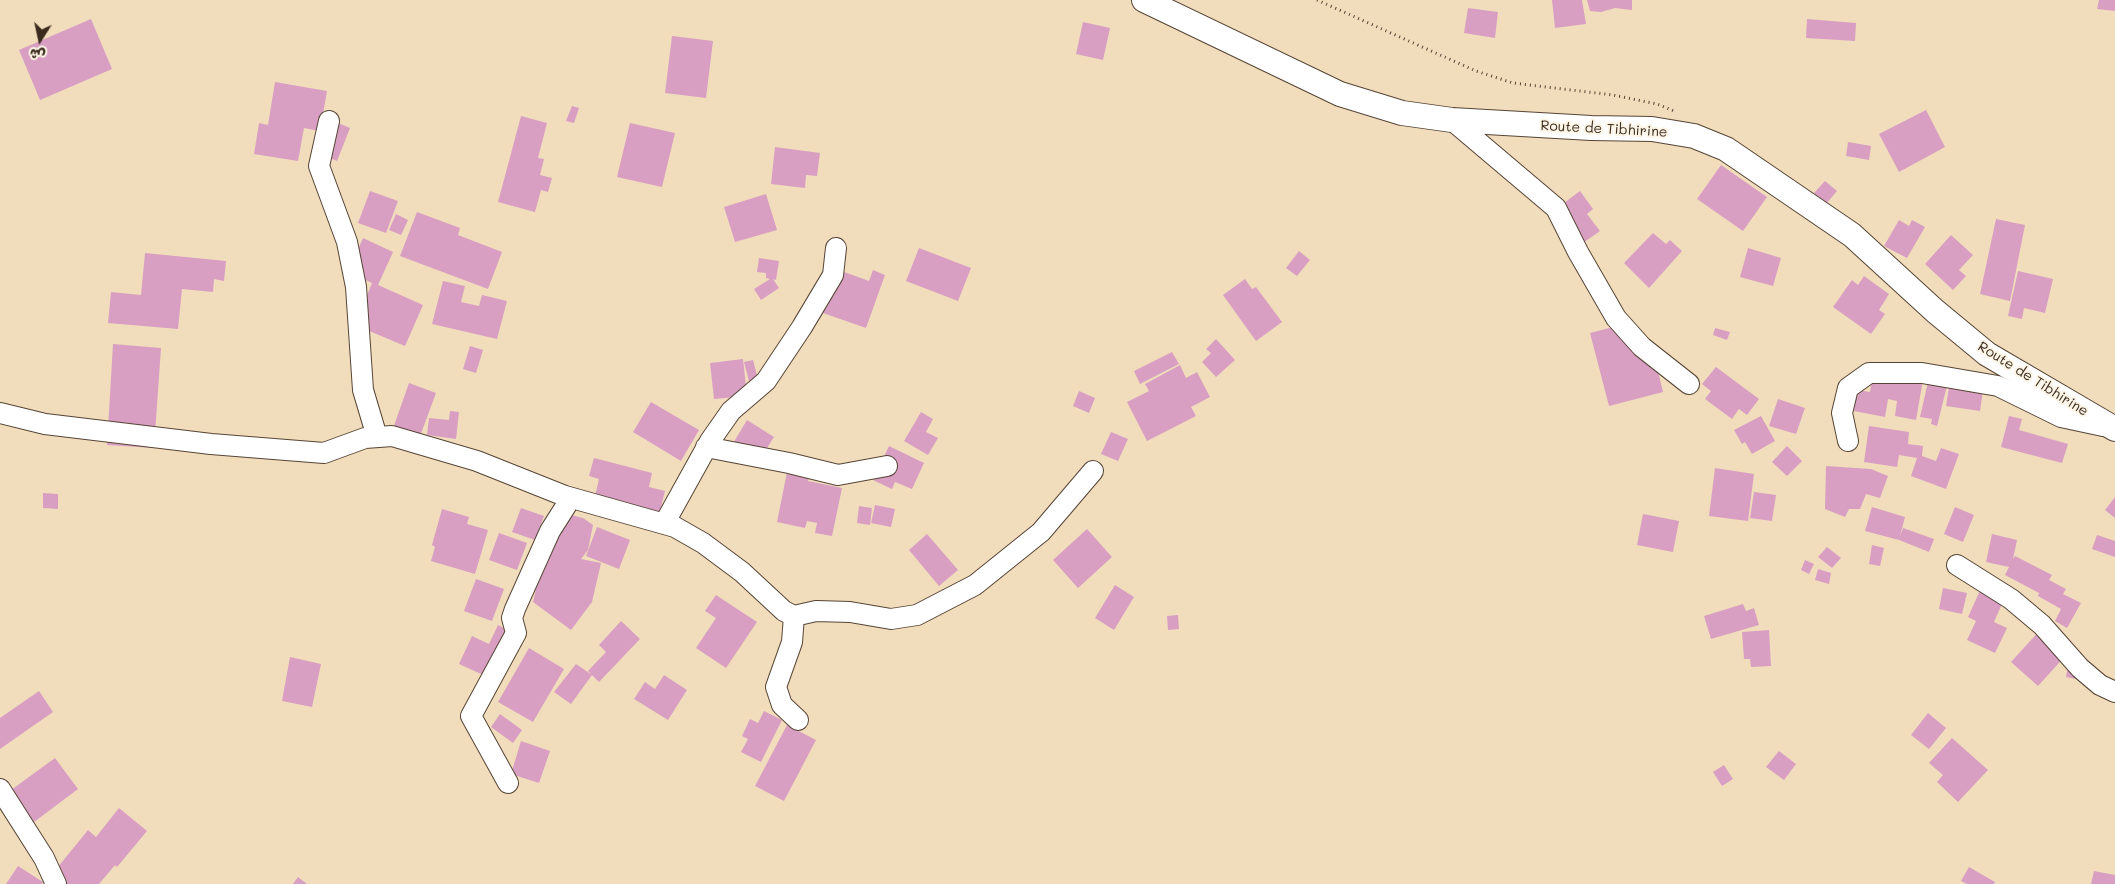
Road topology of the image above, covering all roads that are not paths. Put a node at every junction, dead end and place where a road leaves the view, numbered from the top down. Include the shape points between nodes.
1 (1144, 0) edge
2 (1452, 120) junction
3 (329, 121) dead end
4 (836, 248) dead end
5 (1689, 384) dead end
6 (0, 413) edge
7 (2114, 428) edge
8 (377, 437) junction
9 (1848, 440) dead end
10 (706, 447) junction
11 (887, 466) dead end
12 (1093, 472) dead end
13 (571, 498) junction
14 (664, 524) junction
15 (1957, 566) dead end
16 (794, 616) junction
17 (2115, 692) edge
18 (798, 720) dead end
19 (508, 783) dead end
20 (0, 789) edge
21 (56, 884) edge

1 - 2 street, Route de Tibhirine via 1340,94 1402,114
2 - 5 street via 1556,208 1616,318 1642,347
2 - 7 street, Route de Tibhirine via 1652,129 1694,136 1726,149 1852,235 1987,354
3 - 8 street via 319,166 347,242 356,287 363,390
4 - 10 street via 833,275 802,327 766,381 731,411
6 - 8 street via 45,424 211,444 324,453 365,438
7 - 9 street via 2061,417 1998,386 1922,373 1869,373 1848,388 1842,413
8 - 13 street via 392,436 477,461
10 - 11 street via 838,475
10 - 14 street
12 - 16 street via 1041,532 975,585 917,615 891,619 850,612 816,611
13 - 14 street
13 - 19 street via 550,531 515,609 512,618 516,633 470,716
14 - 16 street via 703,543
15 - 17 street via 2011,599 2042,624 2080,668 2100,685
16 - 18 street via 792,642 776,687 782,705
20 - 21 street via 44,858

